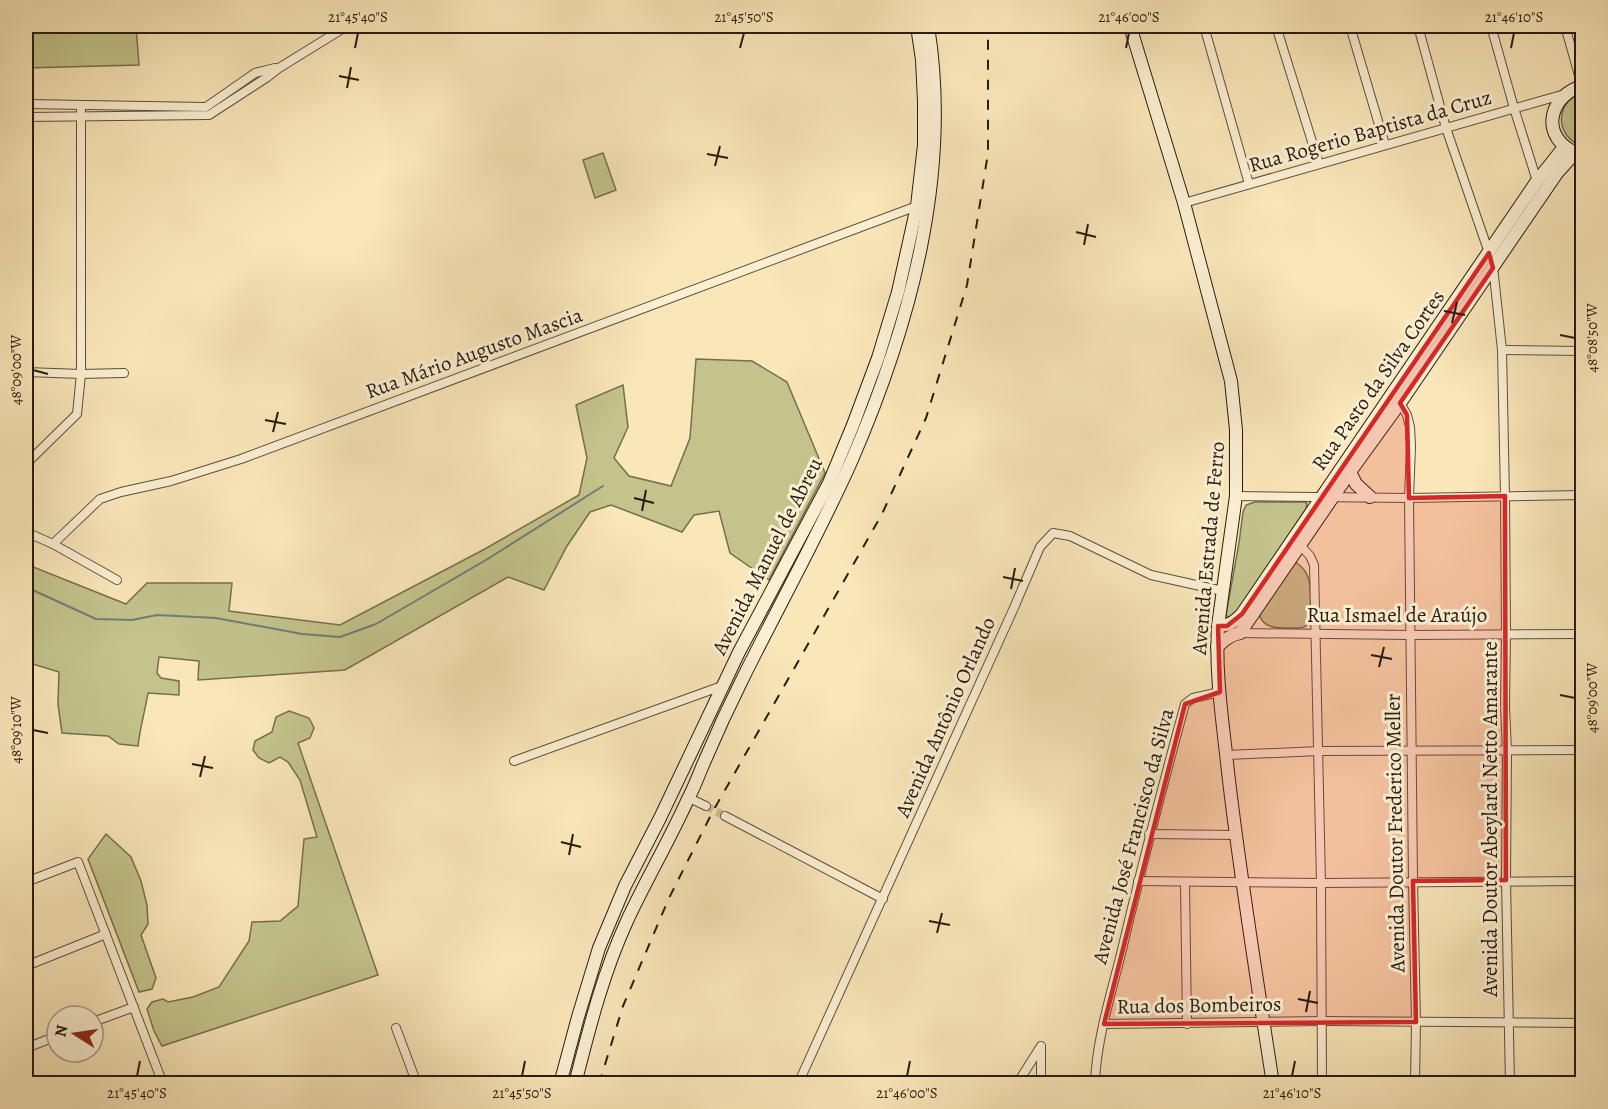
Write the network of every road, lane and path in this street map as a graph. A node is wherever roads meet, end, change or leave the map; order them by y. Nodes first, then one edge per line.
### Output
1 (347, 26) edge
2 (917, 26) edge
3 (928, 26) edge
4 (1130, 26) edge
5 (1203, 26) edge
6 (1276, 26) edge
7 (1350, 26) edge
8 (1418, 26) edge
9 (1491, 26) edge
10 (1564, 26) edge
11 (279, 68) junction
12 (1582, 86) edge
13 (1565, 94) junction
14 (26, 104) edge
15 (81, 106) junction
16 (1514, 108) junction
17 (26, 117) edge
18 (82, 117) junction
19 (1446, 128) junction
20 (1385, 145) junction
21 (1577, 153) edge
22 (1319, 164) junction
23 (1537, 181) junction
24 (1249, 184) junction
25 (1184, 203) junction
26 (917, 206) junction
27 (1489, 253) junction
28 (1493, 268) junction
29 (1502, 350) junction
30 (1582, 351) edge
31 (26, 372) edge
32 (124, 373) dead end
33 (81, 374) junction
34 (1400, 404) junction
35 (26, 464) edge
36 (1350, 472) junction
37 (1582, 495) edge
38 (1236, 496) junction
39 (1505, 496) junction
40 (1327, 497) junction
41 (1370, 497) junction
42 (1409, 498) junction
43 (26, 532) edge
44 (53, 544) junction
45 (1301, 546) junction
46 (117, 580) dead end
47 (1223, 591) junction
48 (1218, 626) junction
49 (1240, 633) junction
50 (1582, 634) edge
51 (1316, 635) junction
52 (1410, 635) junction
53 (1506, 635) junction
54 (1217, 647) junction
55 (722, 686) junction
56 (1220, 692) junction
57 (1412, 750) junction
58 (1582, 750) edge
59 (1319, 751) junction
60 (1507, 751) junction
61 (1227, 755) junction
62 (513, 761) dead end
63 (689, 798) junction
64 (706, 806) tunnel mouth
65 (725, 816) tunnel mouth
66 (1149, 834) junction
67 (1236, 835) junction
68 (1506, 880) junction
69 (1138, 881) junction
70 (1244, 881) junction
71 (1413, 881) junction
72 (1582, 881) edge
73 (26, 882) edge
74 (1185, 883) junction
75 (1321, 883) junction
76 (883, 898) junction
77 (106, 934) junction
78 (26, 966) edge
79 (134, 1007) junction
80 (105, 1018) edge
81 (1264, 1022) junction
82 (1322, 1022) junction
83 (1416, 1022) junction
84 (1510, 1023) junction
85 (1582, 1023) edge
86 (1104, 1024) junction
87 (1187, 1024) junction
88 (396, 1028) dead end
89 (45, 1041) edge
90 (26, 1048) edge
91 (163, 1081) edge
92 (149, 1083) edge
93 (417, 1083) edge
94 (560, 1083) edge
95 (575, 1083) edge
96 (798, 1083) edge
97 (1017, 1083) edge
98 (1041, 1083) edge
99 (1095, 1083) edge
100 (1273, 1083) edge
101 (1322, 1083) edge
102 (1415, 1083) edge
103 (1510, 1083) edge

1 - 11 street
2 - 26 street, Avenida Manuel de Abreu
3 - 63 street, Avenida Manuel de Abreu
4 - 25 street, Avenida Estrada de Ferro
5 - 24 street
6 - 22 street
7 - 20 street
8 - 19 street, Avenida Doutor Abeylard Netto Amarante
9 - 16 street
10 - 12 street
11 - 15 street
11 - 18 street
12 - 13 street
13 - 16 street, Rua Rogerio Baptista da Cruz
13 - 21 street
14 - 15 street
15 - 18 street
16 - 19 street, Rua Rogerio Baptista da Cruz
16 - 23 street
17 - 18 street
18 - 33 street
19 - 20 street, Rua Rogerio Baptista da Cruz
19 - 27 street, Avenida Doutor Abeylard Netto Amarante
20 - 22 street, Rua Rogerio Baptista da Cruz
21 - 23 street, Rua Pasto da Silva Cortes
21 - 28 street, Rua Pasto da Silva Cortes
22 - 24 street, Rua Rogerio Baptista da Cruz
23 - 27 street, Rua Pasto da Silva Cortes
24 - 25 street, Rua Rogerio Baptista da Cruz
25 - 38 street, Avenida Estrada de Ferro
26 - 44 street, Rua Mário Augusto Mascia
26 - 55 street, Avenida Manuel de Abreu
27 - 28 street, Avenida Doutor Abeylard Netto Amarante
27 - 40 street, Rua Pasto da Silva Cortes
28 - 29 street, Avenida Doutor Abeylard Netto Amarante
28 - 34 street, Rua Pasto da Silva Cortes
29 - 30 street
29 - 39 street, Avenida Doutor Abeylard Netto Amarante
31 - 33 street
32 - 33 street
33 - 35 street
34 - 36 street, Rua Pasto da Silva Cortes
34 - 42 street, Avenida Doutor Frederico Meller
36 - 40 street, Rua Pasto da Silva Cortes
36 - 41 street
37 - 39 street
38 - 40 street
38 - 47 street, Avenida Estrada de Ferro
39 - 42 street
39 - 53 street, Avenida Doutor Abeylard Netto Amarante
40 - 41 street
40 - 45 street, Rua Pasto da Silva Cortes
40 - 48 street, Rua Pasto da Silva Cortes
41 - 42 street
42 - 52 street, Avenida Doutor Frederico Meller
43 - 44 street
44 - 46 street
45 - 49 street, Rua Pasto da Silva Cortes
45 - 51 street
47 - 48 street, Avenida Estrada de Ferro
47 - 76 street, Avenida Antônio Orlando
48 - 54 street, Avenida Estrada de Ferro
49 - 51 street, Rua Ismael de Araújo
49 - 54 street
50 - 53 street, Rua Ismael de Araújo
51 - 52 street, Rua Ismael de Araújo
51 - 59 street
52 - 53 street, Rua Ismael de Araújo
52 - 57 street, Avenida Doutor Frederico Meller
53 - 60 street, Avenida Doutor Abeylard Netto Amarante
54 - 56 street, Avenida Estrada de Ferro
55 - 62 street
55 - 94 street, Avenida Manuel de Abreu
56 - 61 street, Avenida Estrada de Ferro
56 - 66 street, Avenida José Francisco da Silva
57 - 59 street
57 - 60 street
57 - 71 street, Avenida Doutor Frederico Meller
58 - 60 street
59 - 61 street
59 - 75 street
60 - 68 street, Avenida Doutor Abeylard Netto Amarante
61 - 67 street, Avenida Estrada de Ferro
63 - 64 street
63 - 95 street, Avenida Manuel de Abreu
65 - 76 street
66 - 67 street
66 - 69 street, Avenida José Francisco da Silva
67 - 70 street, Avenida Estrada de Ferro
68 - 71 street
68 - 72 street
68 - 84 street, Avenida Doutor Abeylard Netto Amarante
69 - 74 street
69 - 86 street, Avenida José Francisco da Silva
70 - 74 street
70 - 75 street
70 - 81 street, Avenida Estrada de Ferro
71 - 75 street
71 - 83 street, Avenida Doutor Frederico Meller
73 - 77 street
74 - 87 street
75 - 82 street
76 - 96 street, Avenida Antônio Orlando
77 - 78 street
77 - 79 street
79 - 80 street
79 - 91 street
81 - 82 street, Rua dos Bombeiros
81 - 87 street, Rua dos Bombeiros
81 - 100 street, Avenida Estrada de Ferro
82 - 83 street, Rua dos Bombeiros
82 - 101 street
83 - 84 street, Rua dos Bombeiros
83 - 102 street, Avenida Doutor Frederico Meller
84 - 85 street, Rua dos Bombeiros
84 - 103 street, Avenida Doutor Abeylard Netto Amarante
86 - 87 street, Rua dos Bombeiros
86 - 99 street, Avenida José Francisco da Silva
88 - 93 street
89 - 90 street
91 - 92 street
97 - 98 street

